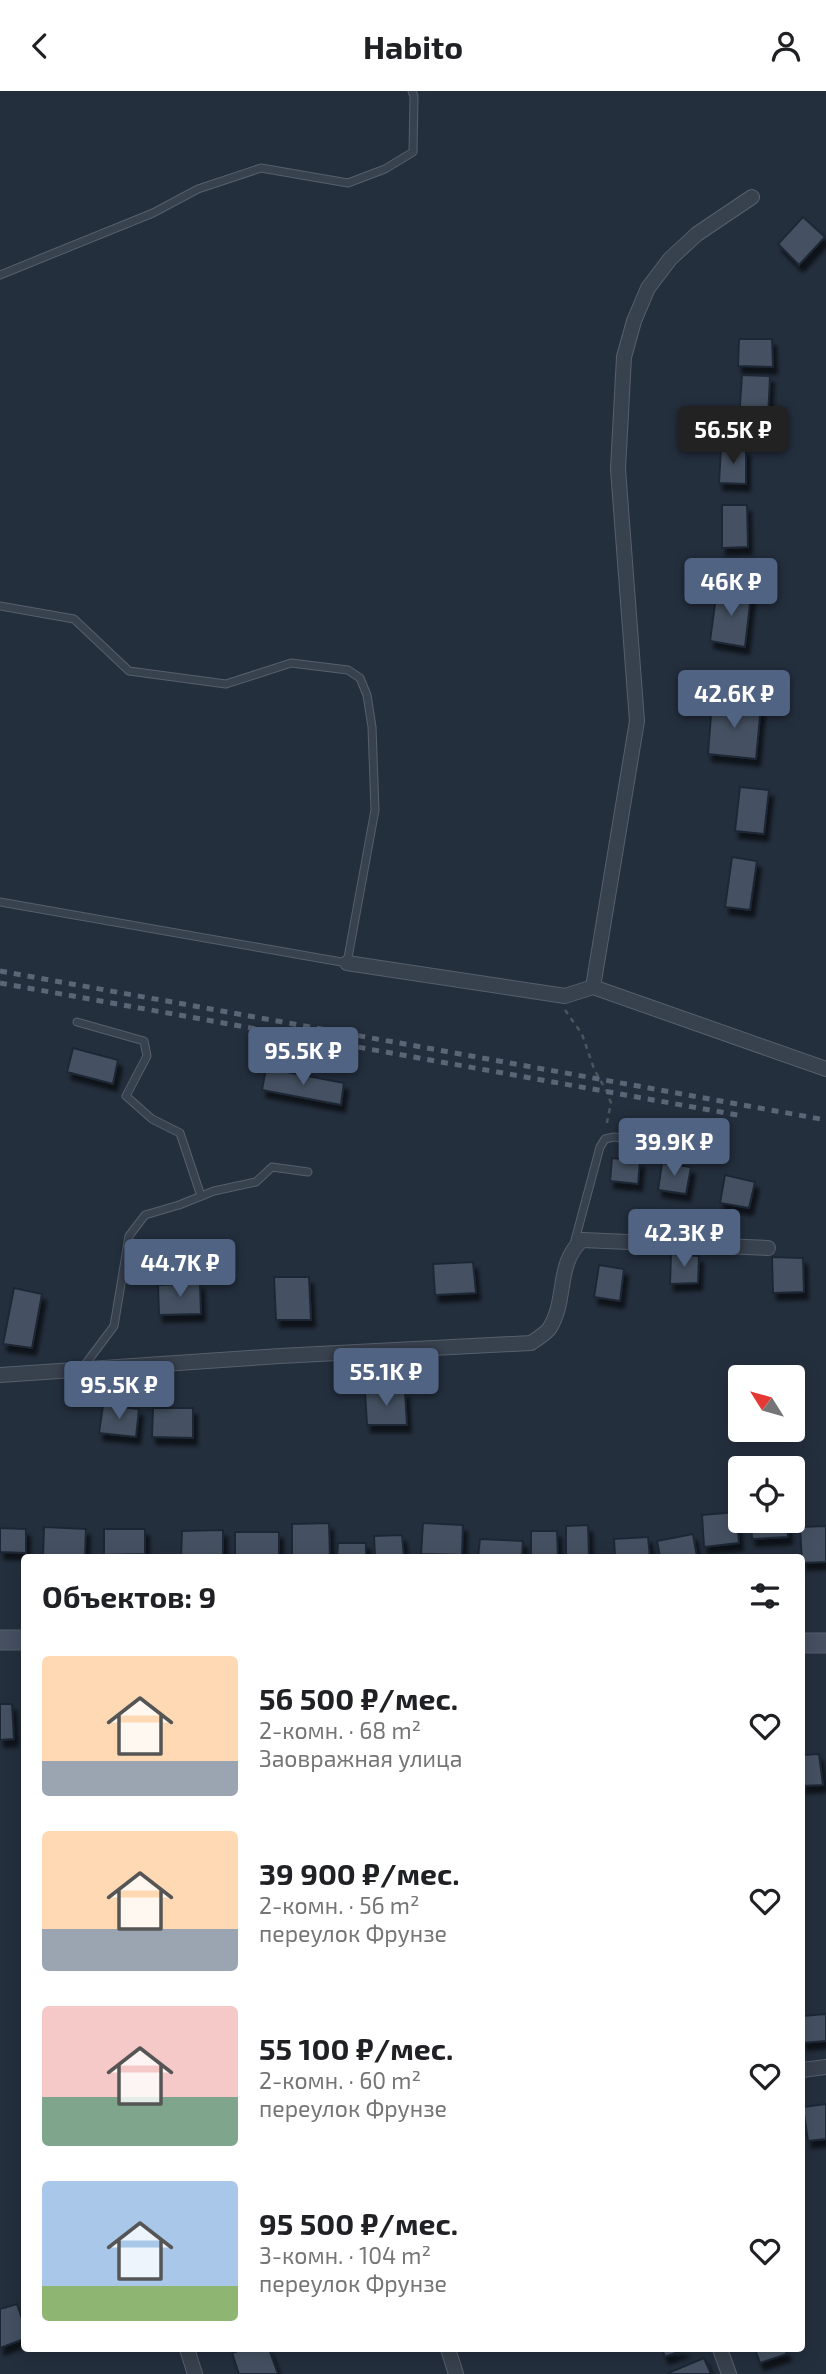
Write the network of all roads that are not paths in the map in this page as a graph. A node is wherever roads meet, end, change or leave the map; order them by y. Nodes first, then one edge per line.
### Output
1 (412, 91) edge
2 (752, 197) dead end
3 (0, 275) edge
4 (0, 606) edge
5 (0, 902) edge
6 (347, 963) junction
7 (593, 987) junction
8 (77, 1022) dead end
9 (826, 1069) edge
10 (685, 1147) dead end
11 (308, 1172) dead end
12 (201, 1196) junction
13 (573, 1248) junction
14 (768, 1248) dead end
15 (81, 1370) junction
16 (0, 1375) edge
17 (0, 1640) edge
18 (21, 1640) edge
19 (805, 1643) edge
20 (826, 1643) edge
21 (826, 2067) edge
22 (805, 2070) edge
23 (188, 2352) edge
24 (449, 2352) edge
25 (721, 2352) edge
26 (195, 2374) edge
27 (456, 2374) edge
28 (729, 2374) edge

1 - 3 lane
2 - 7 street
4 - 6 lane
5 - 6 lane
6 - 7 street
7 - 9 street
8 - 12 lane
10 - 13 lane
11 - 12 lane
12 - 15 lane
13 - 14 street
13 - 15 street
15 - 16 street
17 - 18 street
19 - 20 street
21 - 22 street
23 - 26 street
24 - 27 street
25 - 28 street

